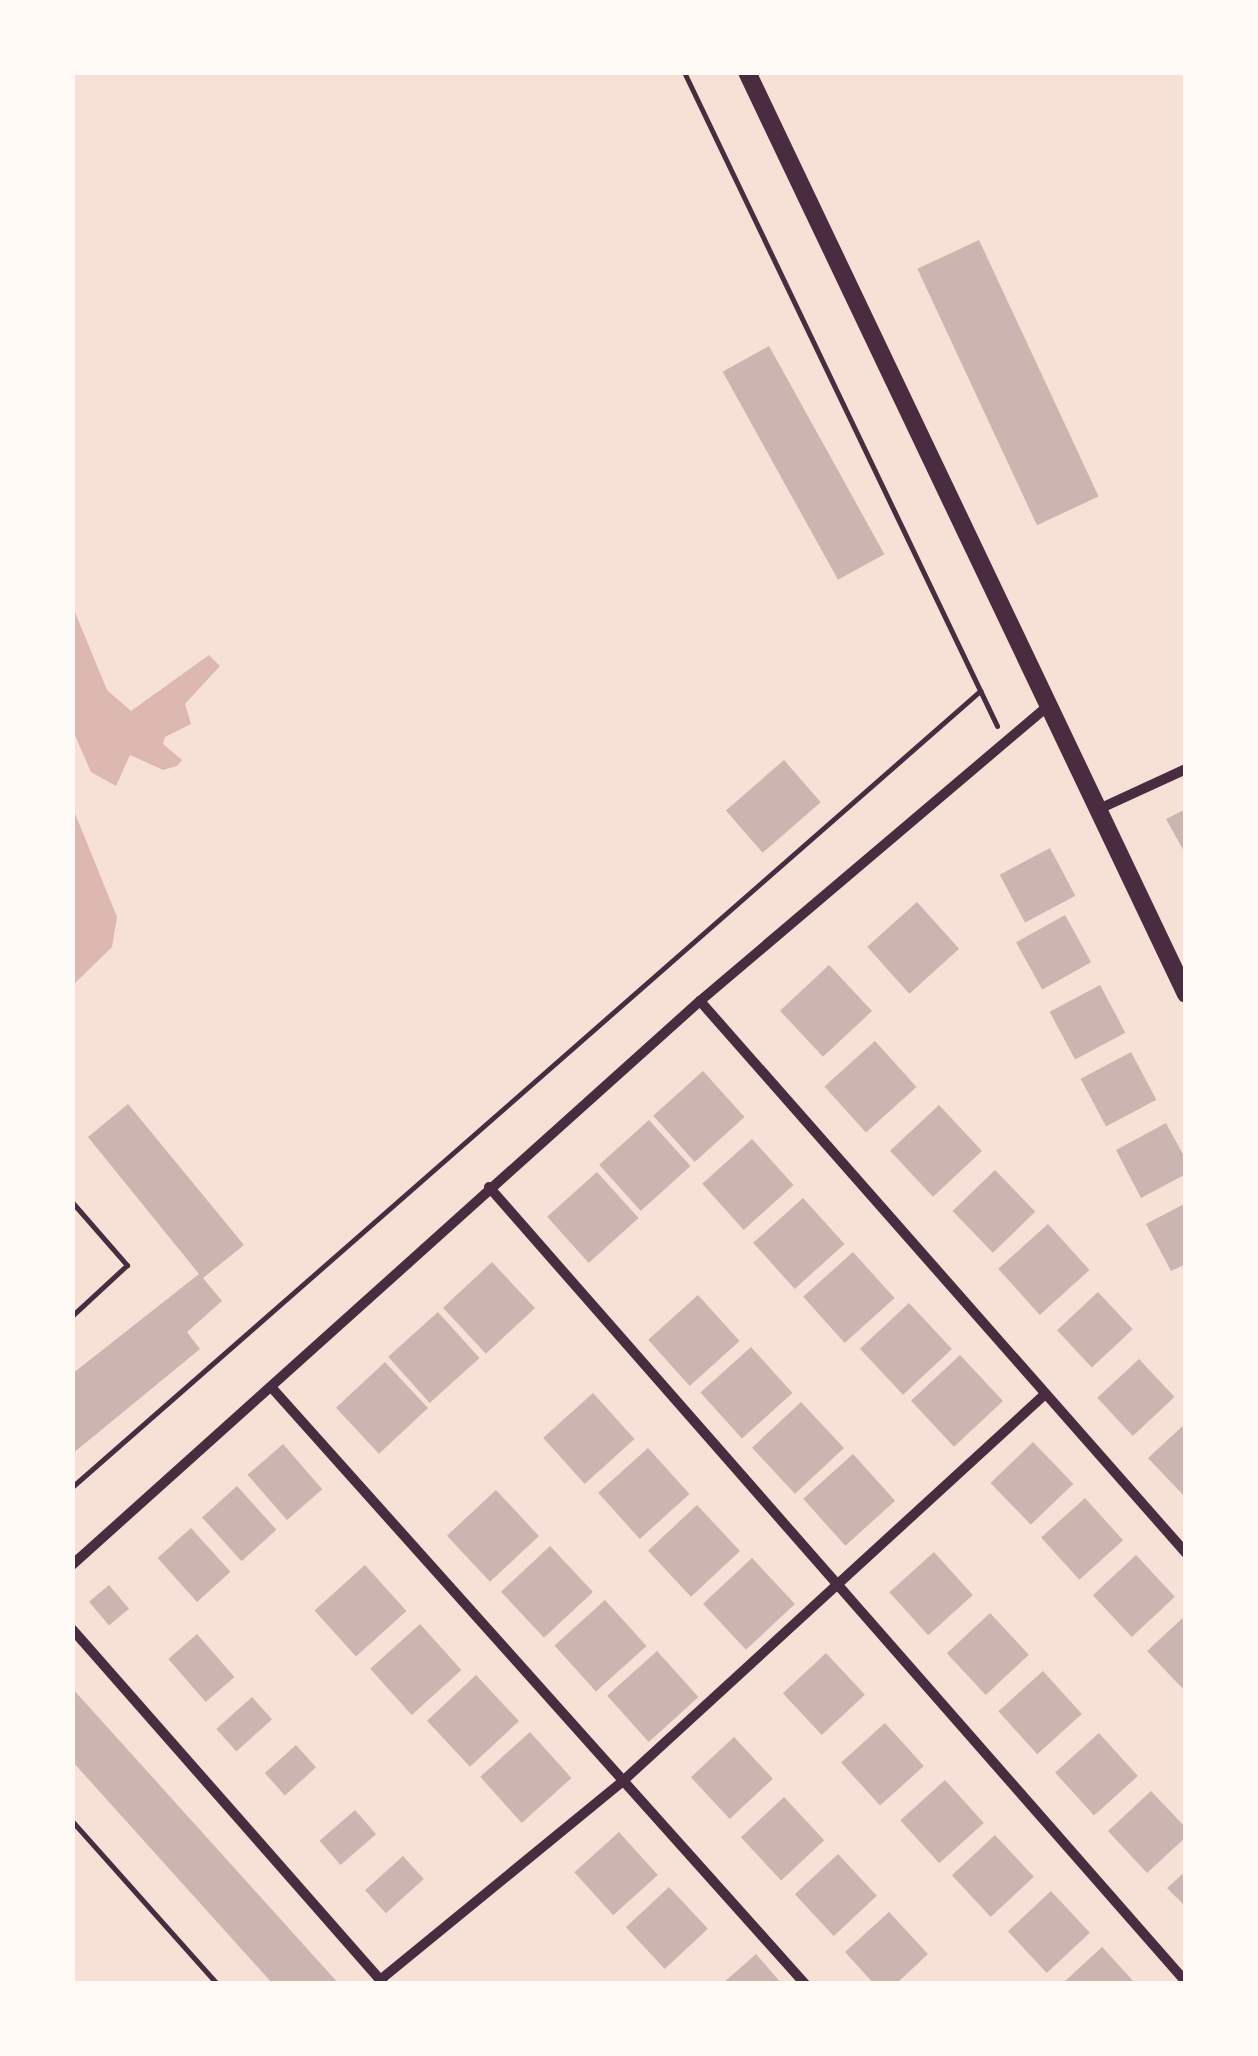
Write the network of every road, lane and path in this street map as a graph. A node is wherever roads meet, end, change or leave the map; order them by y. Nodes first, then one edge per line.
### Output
1 (684, 72) edge
2 (747, 72) edge
3 (980, 691) junction
4 (1050, 704) junction
5 (1004, 743) junction
6 (1186, 769) edge
7 (1099, 809) junction
8 (1186, 994) edge
9 (700, 1001) junction
10 (489, 1187) junction
11 (72, 1202) edge
12 (72, 1316) edge
13 (272, 1388) junction
14 (1043, 1396) junction
15 (72, 1487) edge
16 (1186, 1554) edge
17 (72, 1565) edge
18 (838, 1584) junction
19 (72, 1629) edge
20 (624, 1780) junction
21 (72, 1821) edge
22 (382, 1982) edge
23 (1186, 1982) edge
24 (218, 1984) edge
25 (805, 1984) edge

1 - 3 path
2 - 4 main road
3 - 5 path
3 - 15 path
4 - 5 street
4 - 7 main road
5 - 9 street
6 - 7 street
7 - 8 main road
9 - 10 street
9 - 14 street
10 - 13 street
10 - 18 street
11 - 12 lane
13 - 17 street
13 - 20 street
14 - 16 street
14 - 18 street
18 - 20 street
18 - 23 street
19 - 22 street
20 - 22 street
20 - 25 street
21 - 24 lane

